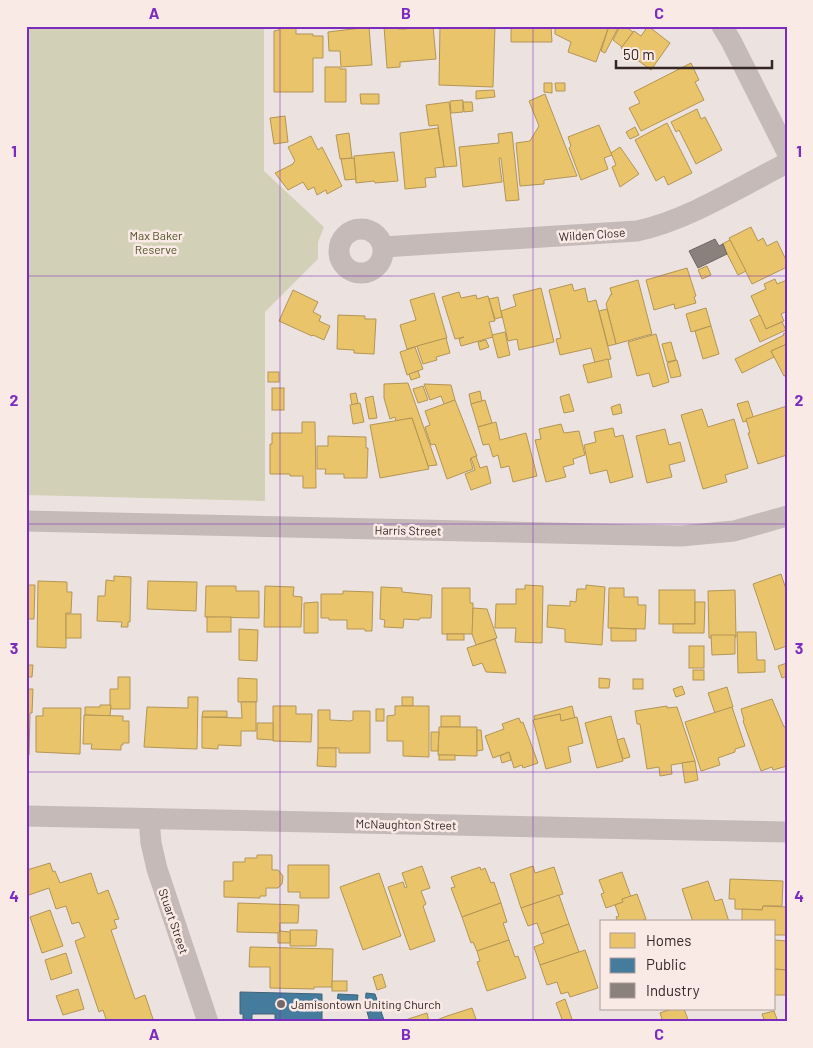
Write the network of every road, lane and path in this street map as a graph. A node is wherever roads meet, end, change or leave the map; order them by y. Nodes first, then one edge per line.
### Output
1 (722, 26) edge
2 (787, 152) edge
3 (787, 163) edge
4 (383, 247) dead end
5 (787, 516) edge
6 (26, 521) edge
7 (26, 816) edge
8 (149, 819) junction
9 (787, 832) edge
10 (208, 1022) edge

1 - 2 street
3 - 4 street, Wilden Close
5 - 6 street, Harris Street
7 - 8 street, McNaughton Street
8 - 9 street, McNaughton Street
8 - 10 street, Stuart Street

